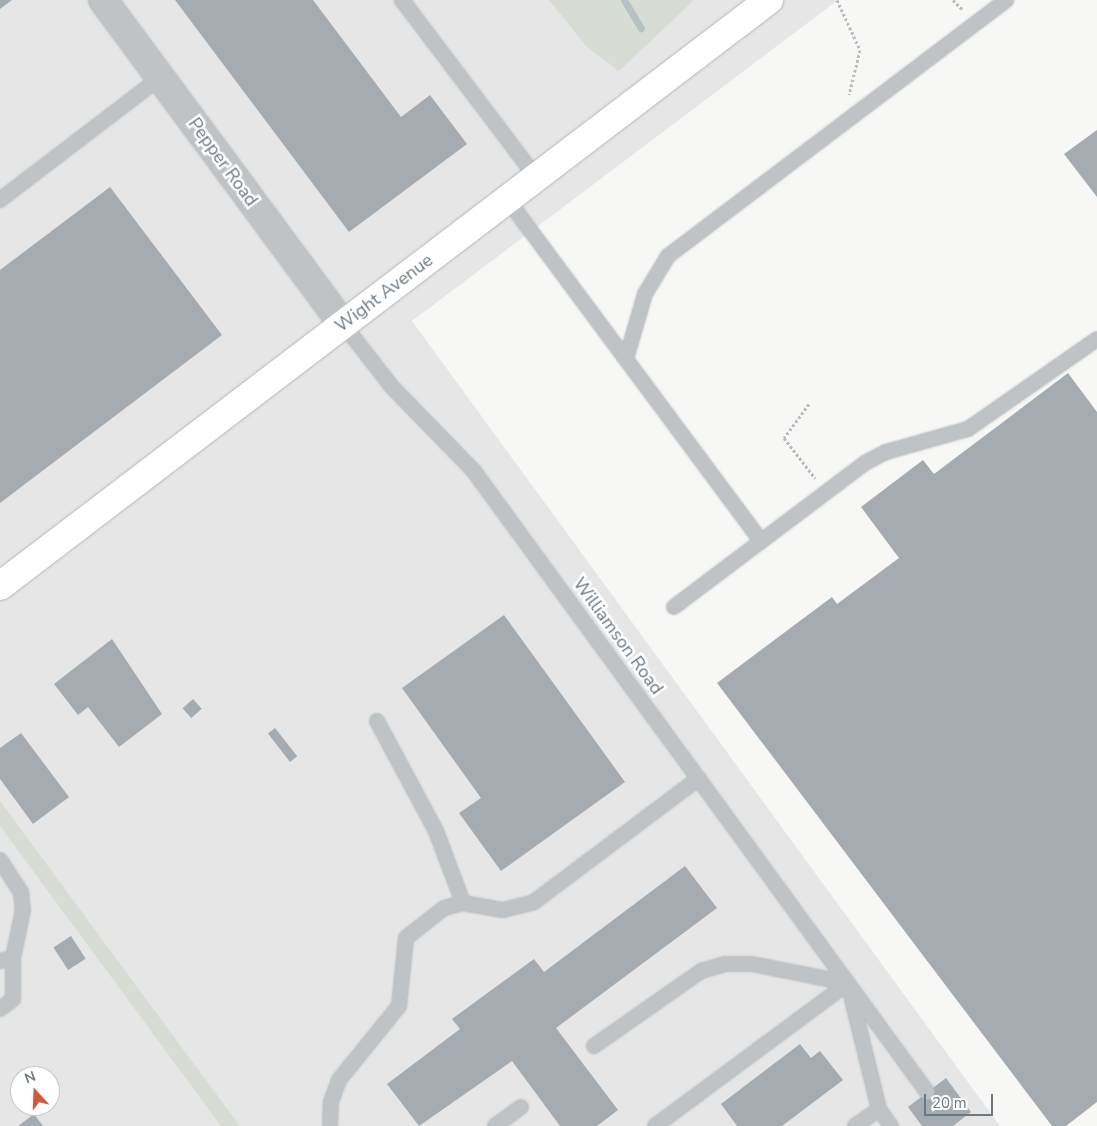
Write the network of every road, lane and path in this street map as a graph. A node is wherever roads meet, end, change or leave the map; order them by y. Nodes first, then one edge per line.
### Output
1 (104, 0) edge
2 (402, 0) edge
3 (769, 0) edge
4 (837, 0) edge
5 (1006, 0) edge
6 (161, 78) junction
7 (838, 127) junction
8 (536, 177) junction
9 (508, 199) junction
10 (0, 200) edge
11 (343, 324) junction
12 (1097, 339) edge
13 (626, 359) junction
14 (809, 404) dead end
15 (816, 480) dead end
16 (761, 541) junction
17 (0, 586) edge
18 (674, 607) dead end
19 (377, 721) dead end
20 (699, 778) junction
21 (0, 860) edge
22 (463, 902) junction
23 (6, 960) edge
24 (848, 982) junction
25 (0, 1009) edge
26 (594, 1046) dead end
27 (928, 1092) dead end
28 (522, 1107) dead end
29 (879, 1109) junction
30 (330, 1126) edge
31 (495, 1126) edge
32 (655, 1126) edge
33 (855, 1126) edge
34 (892, 1126) edge

1 - 6 street, Pepper Road
2 - 8 lane
3 - 8 street, Wight Avenue
4 - 7 path
5 - 7 lane
6 - 10 lane
6 - 11 street, Pepper Road
7 - 13 lane
8 - 9 street, Wight Avenue
9 - 11 street, Wight Avenue
9 - 13 lane
11 - 17 street, Wight Avenue
11 - 20 lane, Williamson Road
12 - 16 lane
13 - 16 lane
14 - 15 path
16 - 18 lane
19 - 22 lane
20 - 22 lane
20 - 24 lane, Williamson Road
21 - 23 lane
22 - 30 lane
23 - 25 lane
24 - 26 lane
24 - 27 lane, Williamson Road
24 - 29 lane
24 - 32 lane
28 - 31 lane
29 - 33 lane
29 - 34 lane

